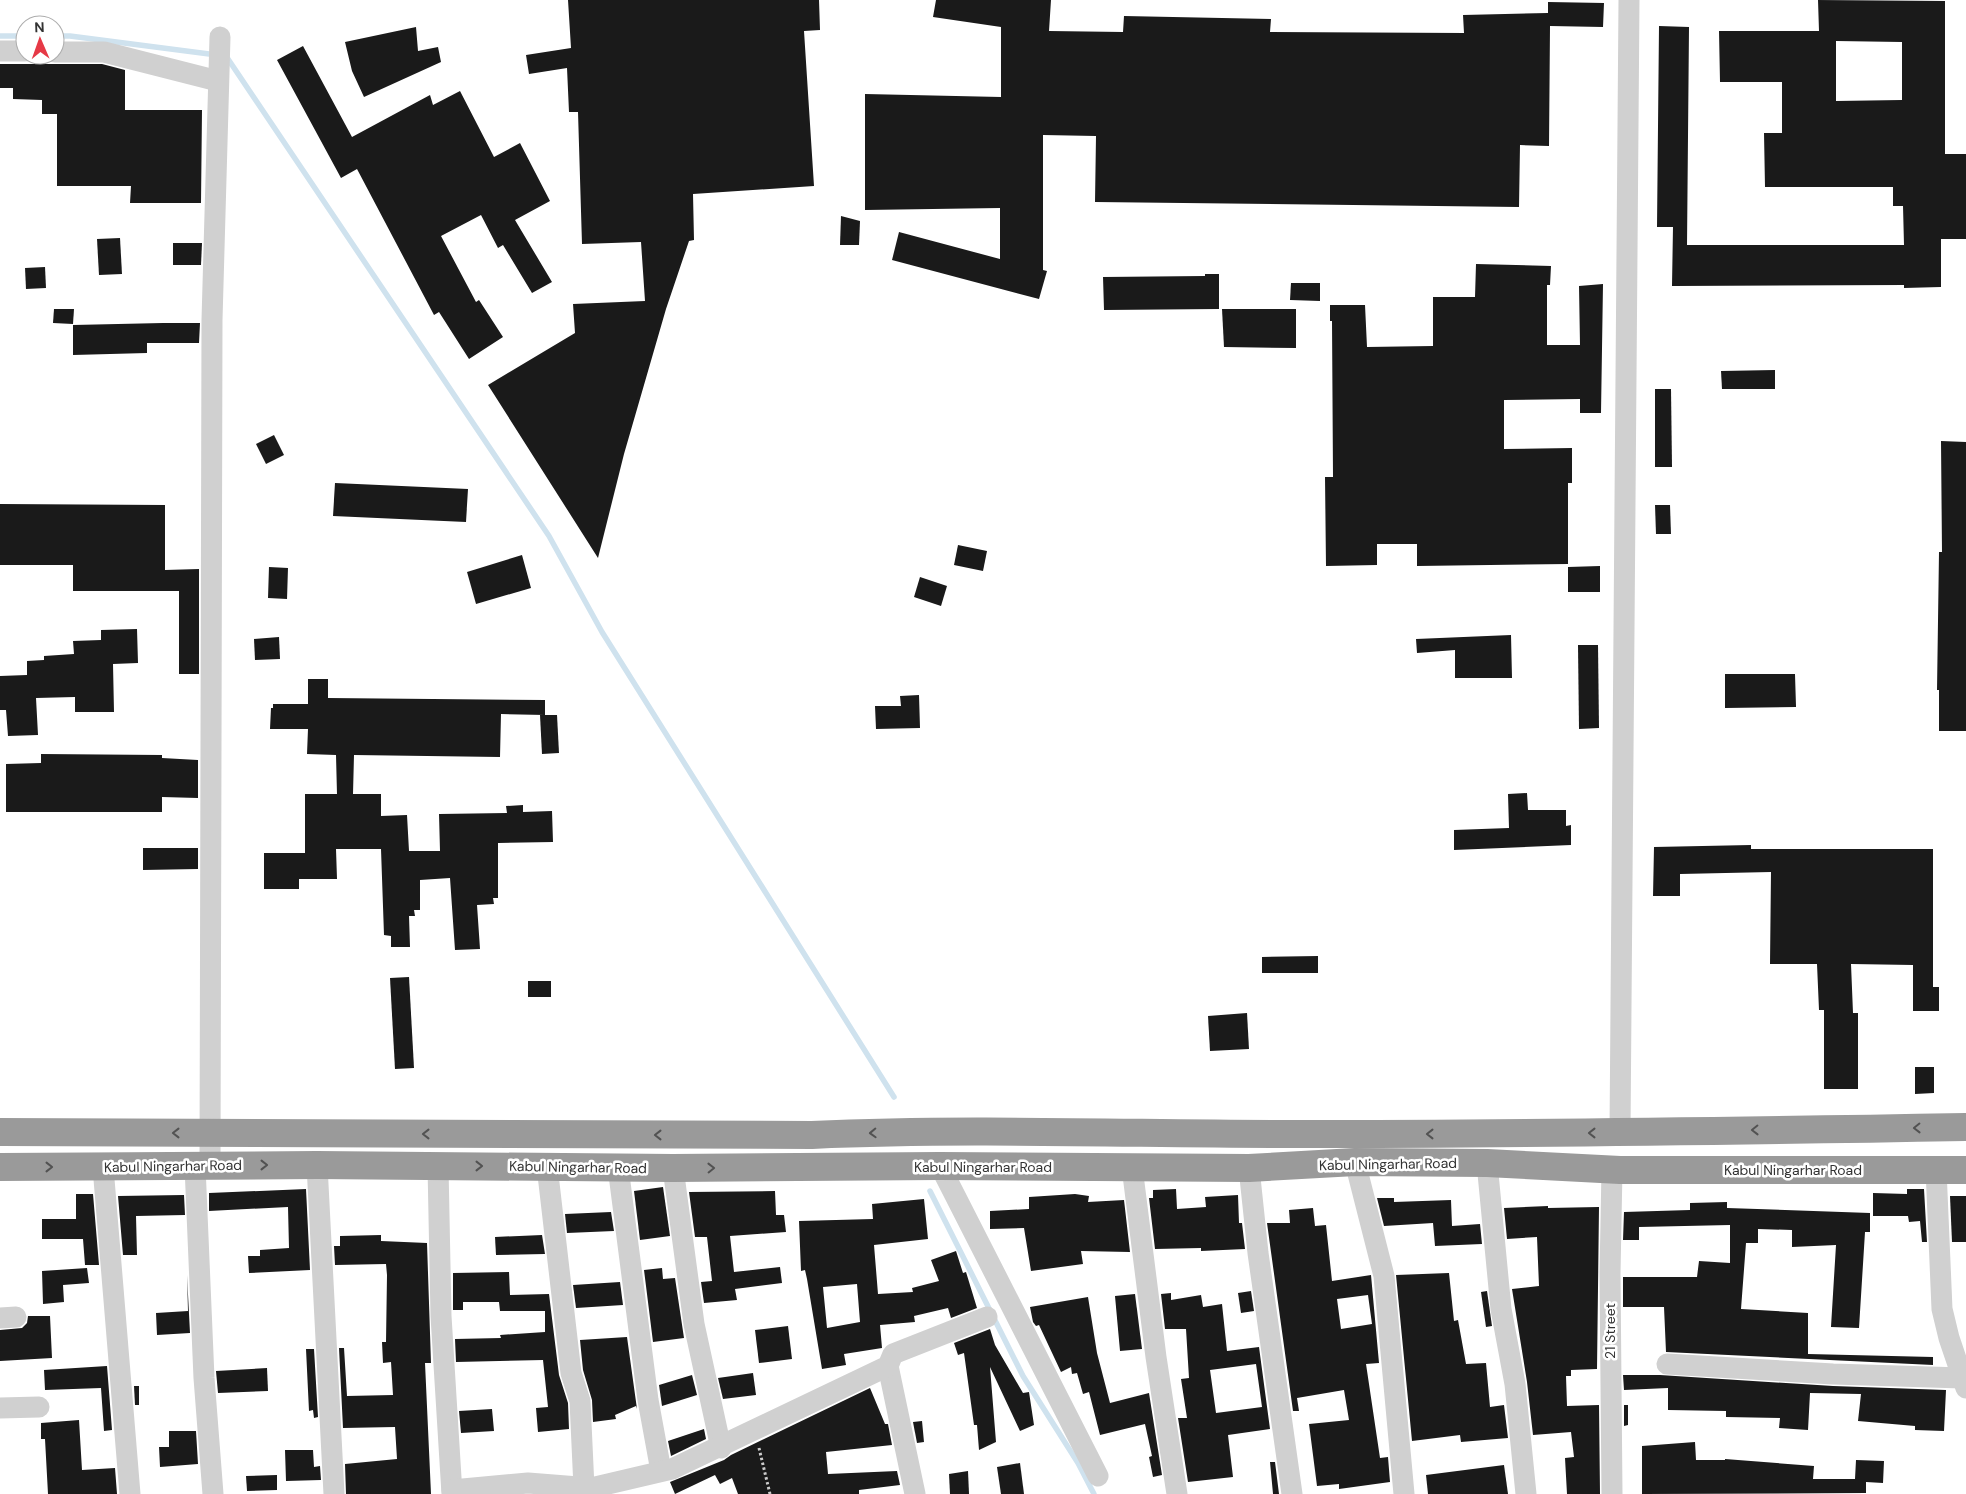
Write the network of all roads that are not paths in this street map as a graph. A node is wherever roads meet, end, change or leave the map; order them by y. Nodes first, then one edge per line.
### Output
1 (1629, 0) edge
2 (220, 37) dead end
3 (0, 51) edge
4 (15, 52) edge
5 (65, 52) edge
6 (218, 81) junction
7 (1966, 1127) edge
8 (0, 1132) edge
9 (210, 1133) junction
10 (1620, 1133) junction
11 (1355, 1162) junction
12 (1487, 1163) junction
13 (316, 1165) junction
14 (0, 1166) edge
15 (202, 1166) junction
16 (438, 1166) junction
17 (547, 1166) junction
18 (940, 1166) junction
19 (103, 1167) junction
20 (618, 1167) junction
21 (1132, 1167) junction
22 (673, 1168) junction
23 (1249, 1168) junction
24 (1616, 1169) junction
25 (1936, 1169) junction
26 (1966, 1170) edge
27 (987, 1318) dead end
28 (1667, 1364) dead end
29 (888, 1366) junction
30 (1964, 1383) edge
31 (40, 1407) dead end
32 (0, 1408) edge
33 (720, 1448) junction
34 (661, 1471) junction
35 (1098, 1476) dead end
36 (584, 1488) junction
37 (452, 1492) edge
38 (130, 1494) edge
39 (212, 1494) edge
40 (334, 1494) edge
41 (915, 1494) edge
42 (1177, 1494) edge
43 (1292, 1494) edge
44 (1404, 1494) edge
45 (1526, 1494) edge
46 (1612, 1494) edge

1 - 10 street
2 - 6 street
3 - 4 street
5 - 6 street
6 - 9 street
7 -> 10 highway
9 -> 8 highway
10 -> 9 highway
9 - 15 street
10 - 24 highway
11 - 12 highway, Kabul Ningarhar Road
11 - 23 highway, Kabul Ningarhar Road
11 - 44 street
12 - 24 highway, Kabul Ningarhar Road
12 - 45 street
15 -> 13 highway, Kabul Ningarhar Road
13 - 16 highway, Kabul Ningarhar Road
13 - 40 street
14 -> 19 highway, Kabul Ningarhar Road
15 - 19 highway, Kabul Ningarhar Road
15 - 39 street
16 -> 17 highway, Kabul Ningarhar Road
16 - 37 street
17 - 20 highway, Kabul Ningarhar Road
17 - 36 street
18 - 21 highway, Kabul Ningarhar Road
22 -> 18 highway, Kabul Ningarhar Road
18 - 35 street
19 - 38 street
20 - 22 highway, Kabul Ningarhar Road
20 - 34 street
21 - 23 highway, Kabul Ningarhar Road
21 - 42 street
22 - 33 street
23 - 43 street
24 - 25 highway, Kabul Ningarhar Road
24 - 46 street, 21 Street
25 - 26 highway, Kabul Ningarhar Road
25 - 30 street
27 - 29 street
28 - 30 street
29 - 33 street
29 - 41 street
31 - 32 street
33 - 34 street
34 - 36 street
36 - 37 street

